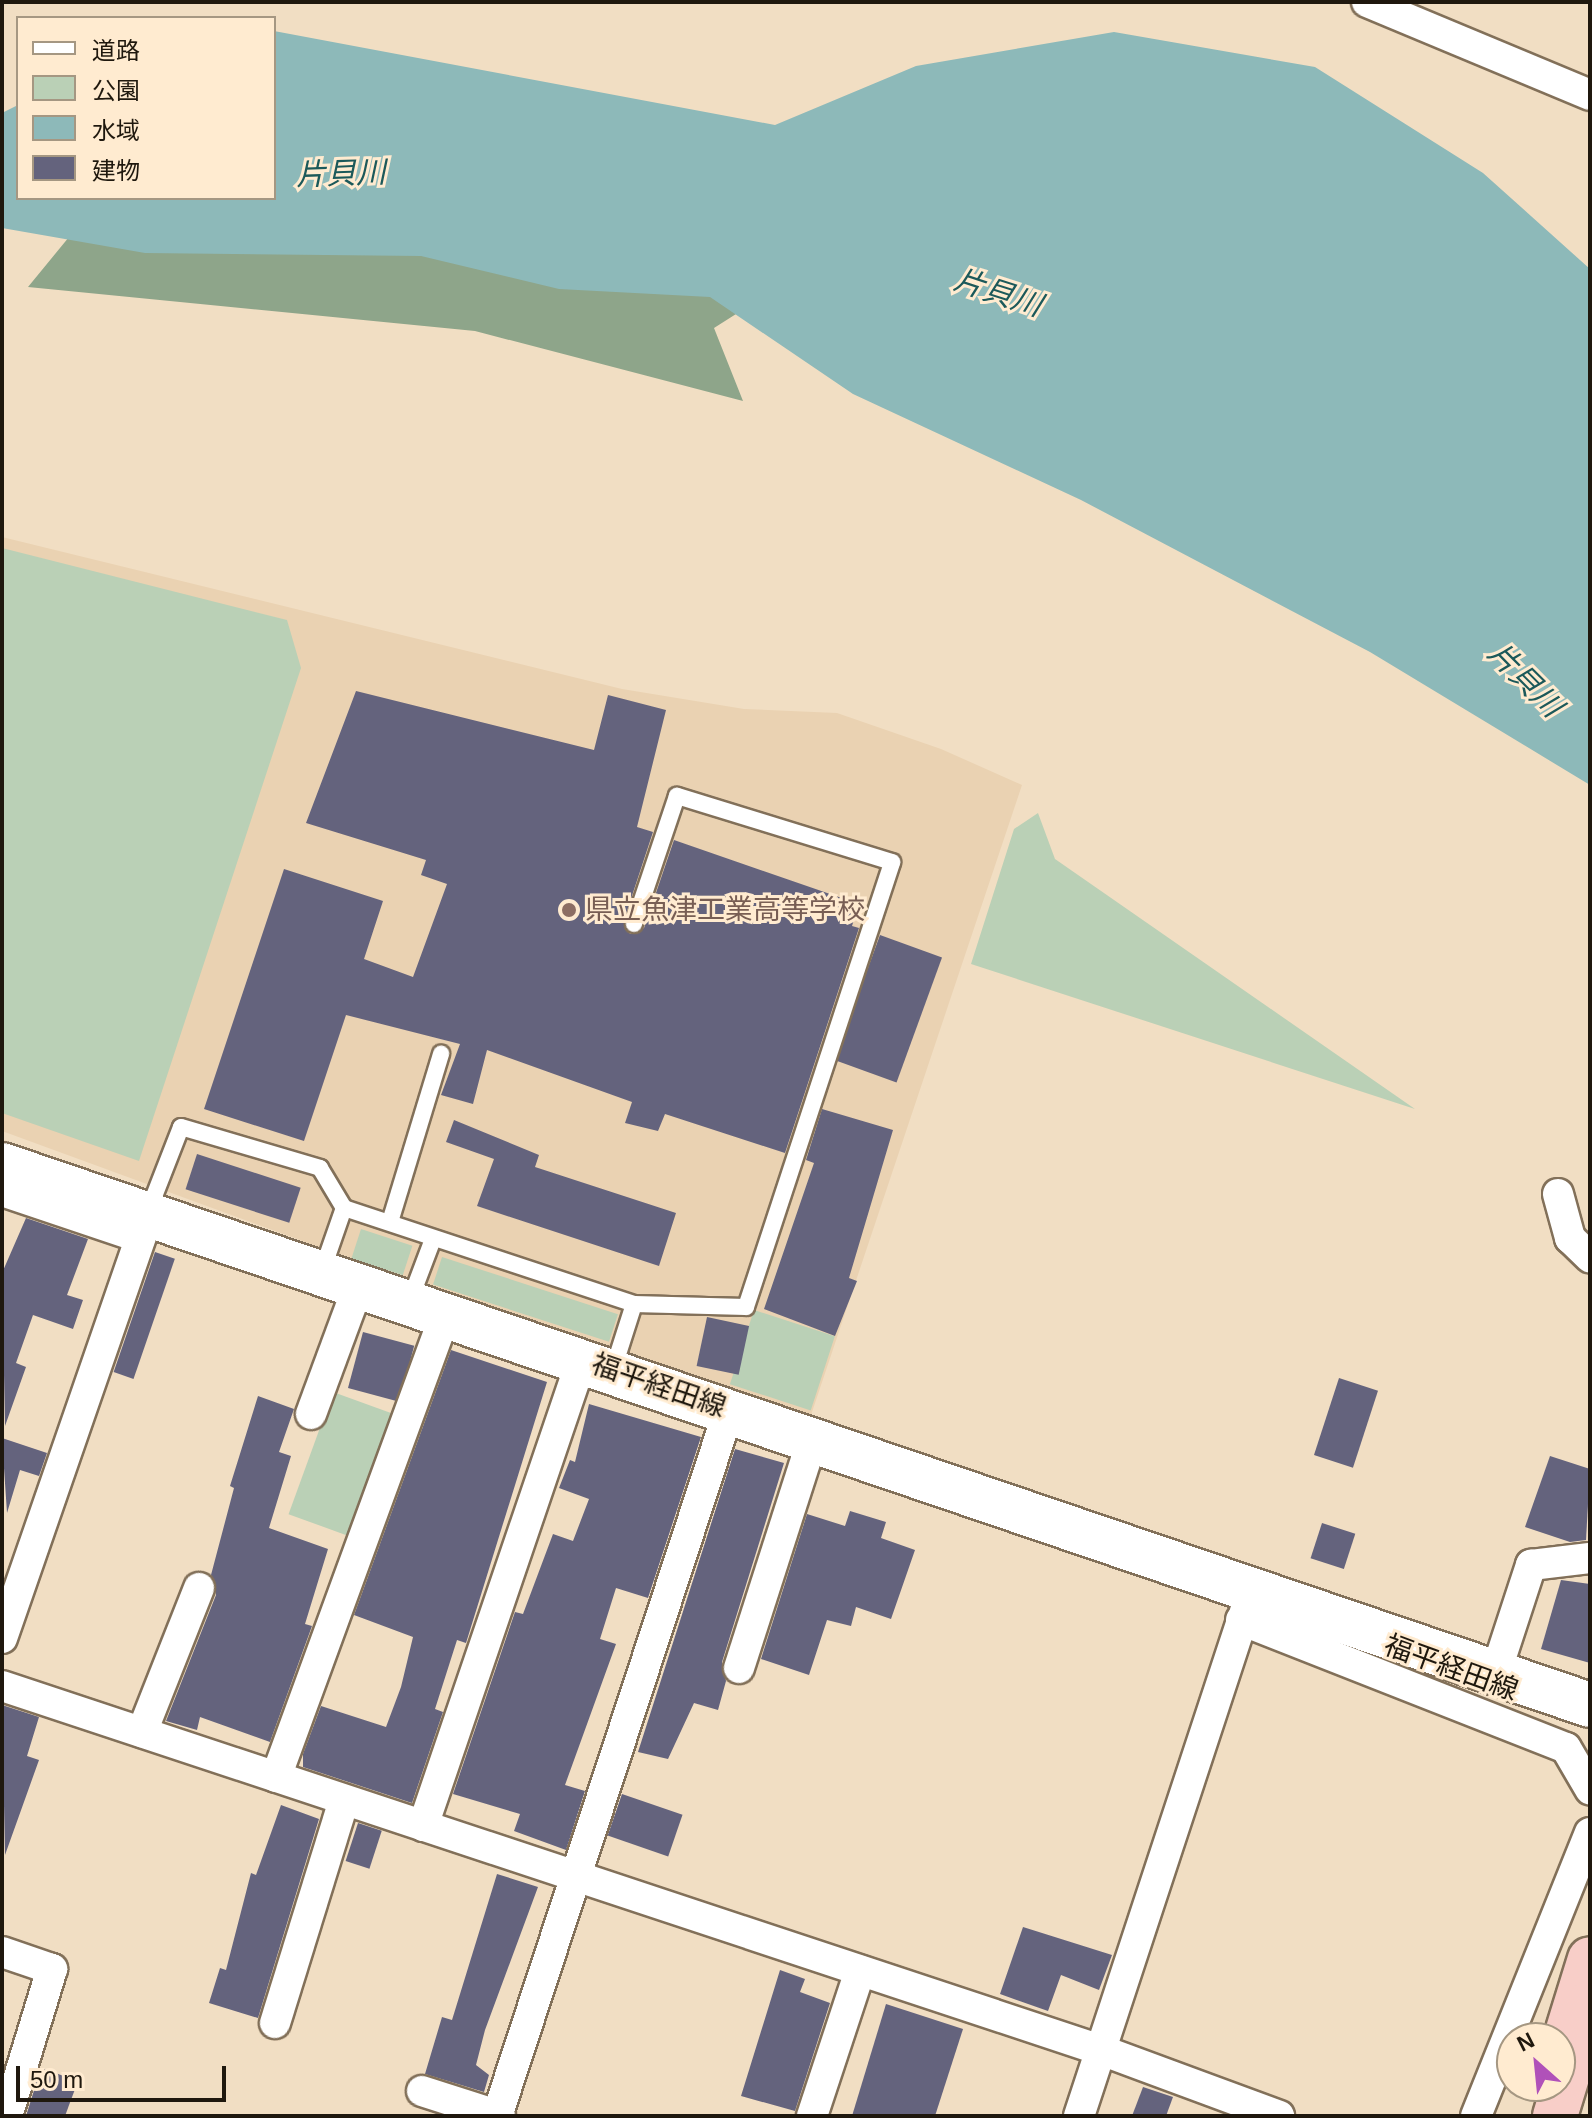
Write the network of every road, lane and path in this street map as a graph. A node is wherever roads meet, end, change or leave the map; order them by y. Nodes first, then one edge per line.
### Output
1 (1367, 2) edge
2 (1590, 95) edge
3 (634, 924) dead end
4 (441, 1054) dead end
5 (2, 1146) edge
6 (2, 1165) edge
7 (2, 1191) edge
8 (1558, 1194) dead end
9 (344, 1208) junction
10 (147, 1217) junction
11 (390, 1222) junction
12 (433, 1239) junction
13 (1590, 1257) edge
14 (340, 1278) junction
15 (634, 1304) junction
16 (427, 1308) junction
17 (598, 1365) junction
18 (729, 1410) junction
19 (311, 1414) dead end
20 (813, 1438) junction
21 (1590, 1558) edge
22 (199, 1588) dead end
23 (1247, 1604) junction
24 (1316, 1609) junction
25 (2, 1638) edge
26 (739, 1668) dead end
27 (1496, 1672) junction
28 (2, 1686) edge
29 (1590, 1705) edge
30 (1590, 1720) edge
31 (142, 1732) junction
32 (276, 1777) junction
33 (1590, 1789) edge
34 (344, 1800) junction
35 (423, 1826) junction
36 (1590, 1833) edge
37 (575, 1877) junction
38 (2, 1952) edge
39 (1590, 1959) edge
40 (860, 1971) junction
41 (1590, 2002) edge
42 (1570, 2022) edge
43 (275, 2023) dead end
44 (1101, 2050) junction
45 (422, 2091) dead end
46 (1204, 2103) edge
47 (7, 2116) edge
48 (498, 2116) edge
49 (812, 2116) edge
50 (1079, 2116) edge
51 (1279, 2116) edge
52 (1476, 2116) edge
53 (1555, 2116) edge

1 - 2 street
3 - 15 lane
4 - 11 lane
5 - 10 street
6 - 10 main road, 福平経田線
7 - 10 street
8 - 13 street
9 - 10 lane
9 - 11 lane
9 - 14 lane
10 - 14 main road, 福平経田線
10 - 25 street
11 - 12 lane
12 - 15 lane
12 - 16 lane
14 - 16 main road, 福平経田線
14 - 19 street
15 - 17 lane
16 - 17 main road, 福平経田線
16 - 32 street
17 - 18 main road, 福平経田線
17 - 35 street
18 - 20 main road, 福平経田線
18 - 37 street
20 - 23 main road, 福平経田線
20 - 26 street
21 - 27 street
22 - 31 street
23 - 24 main road, 福平経田線
23 - 33 street
23 - 44 street
24 - 27 main road, 福平経田線
24 - 30 main road, 福平経田線
27 - 29 main road, 福平経田線
28 - 31 street
31 - 32 street
32 - 34 street
34 - 35 street
34 - 43 street
35 - 37 street
36 - 52 street
37 - 40 street
37 - 48 street
38 - 47 street
39 - 42 highway
40 - 44 street
40 - 49 street
41 - 53 highway
44 - 46 street
44 - 50 street
45 - 48 street
46 - 51 street

